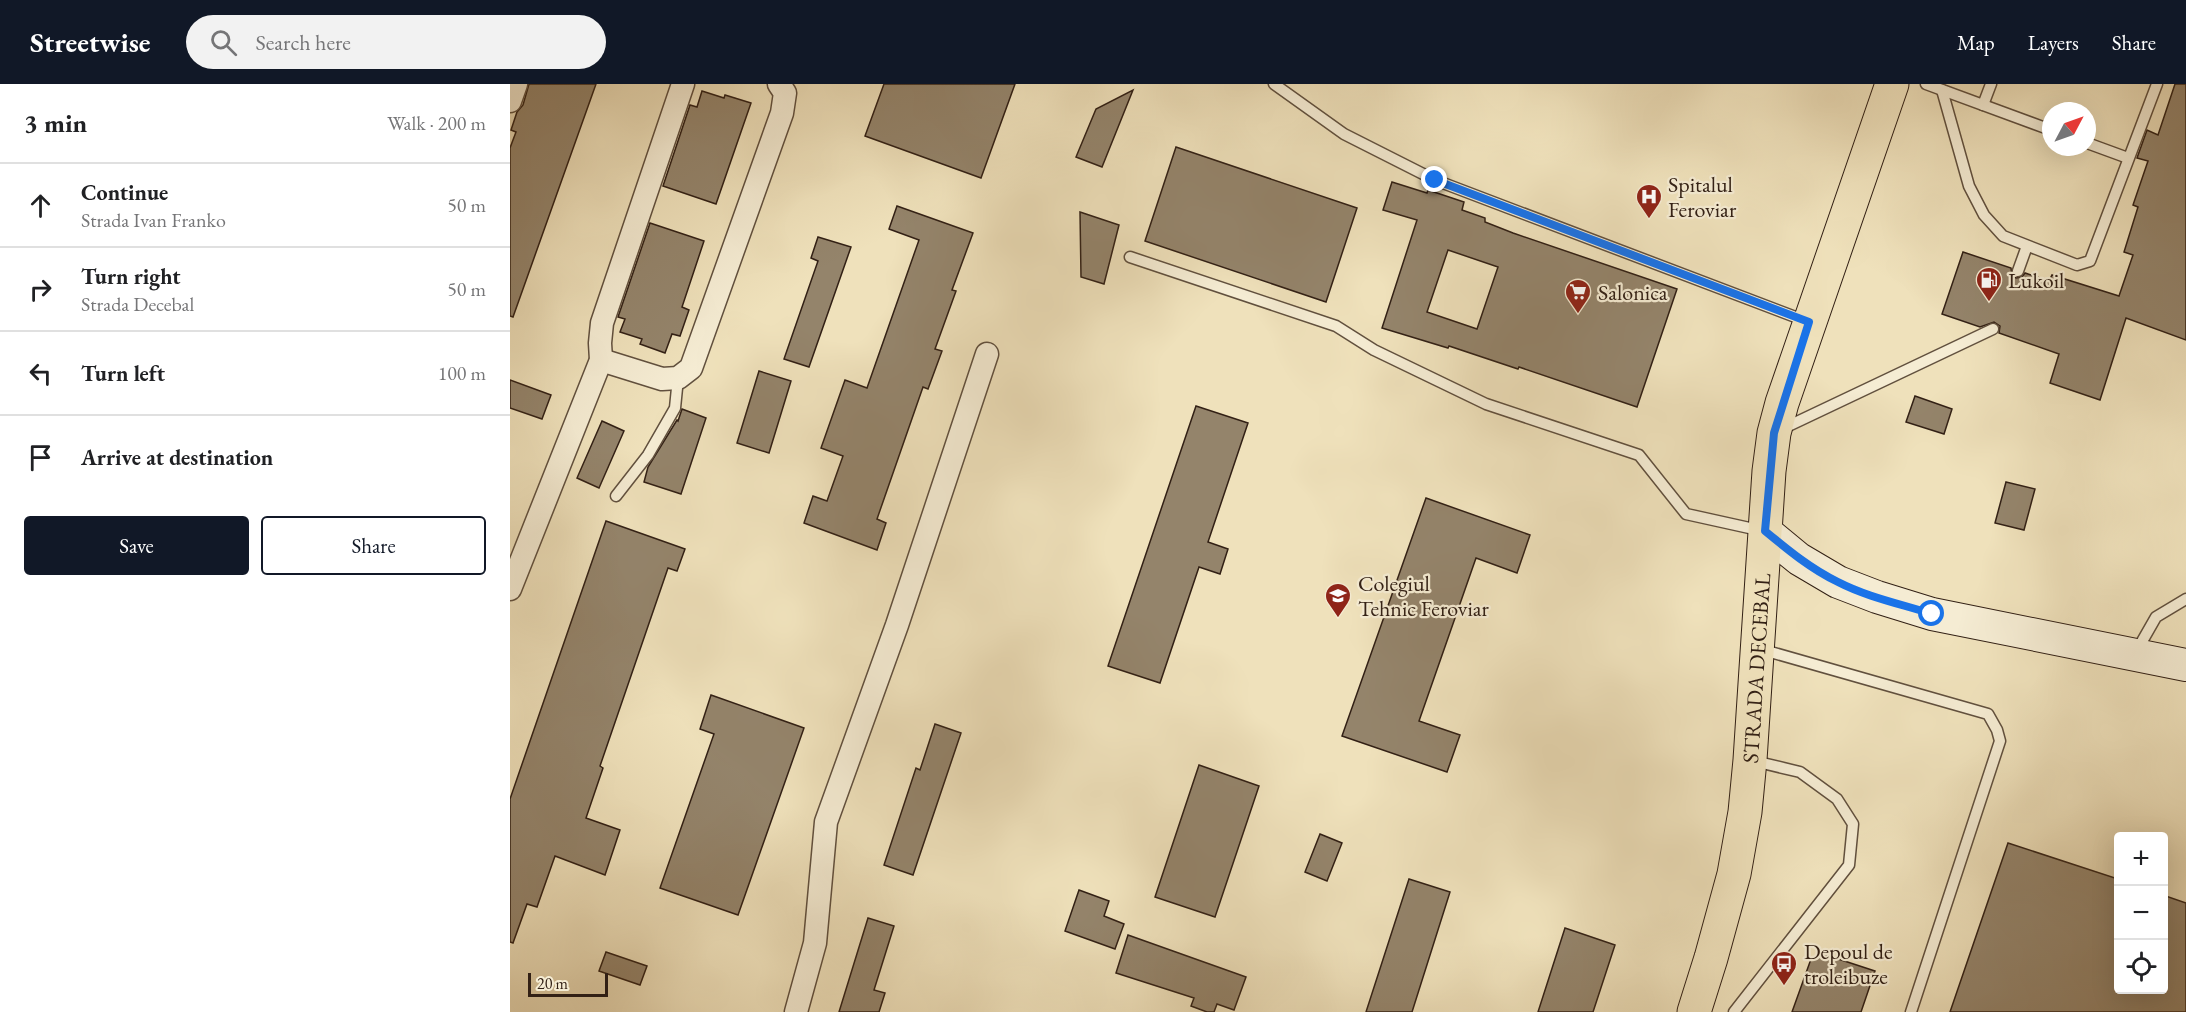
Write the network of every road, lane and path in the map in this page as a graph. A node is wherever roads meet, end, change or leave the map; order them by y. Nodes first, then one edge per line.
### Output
1 (516, 84) edge
2 (683, 84) edge
3 (779, 84) edge
4 (1274, 84) edge
5 (1892, 84) edge
6 (1926, 84) edge
7 (1991, 84) edge
8 (2157, 84) edge
9 (1942, 90) junction
10 (510, 101) edge
11 (1983, 105) junction
12 (2042, 127) edge
13 (2096, 146) edge
14 (2128, 158) junction
15 (2027, 246) junction
16 (1130, 257) dead end
17 (2018, 270) dead end
18 (1809, 322) junction
19 (1994, 329) dead end
20 (987, 354) dead end
21 (601, 360) junction
22 (678, 378) junction
23 (1774, 433) junction
24 (616, 496) dead end
25 (1765, 531) junction
26 (510, 589) edge
27 (2186, 599) edge
28 (1757, 648) junction
29 (2135, 655) junction
30 (2186, 665) edge
31 (1750, 760) junction
32 (796, 1012) edge
33 (1694, 1012) edge
34 (1734, 1012) edge
35 (1911, 1012) edge

1 - 10 street
2 - 21 street
3 - 22 street
4 - 18 lane
5 - 18 main road, STRADA DECEBAL
6 - 9 lane
7 - 11 lane
8 - 14 lane
9 - 11 lane
9 - 15 lane
11 - 12 lane
13 - 14 lane
14 - 15 lane
15 - 17 lane
16 - 25 lane
18 - 23 main road, STRADA DECEBAL
19 - 23 lane
20 - 32 street
21 - 22 street
21 - 26 street
22 - 24 lane
23 - 25 main road, STRADA DECEBAL
25 - 28 main road, STRADA DECEBAL
25 - 29 main road
27 - 29 lane
28 - 31 main road, STRADA DECEBAL
28 - 35 lane
29 - 30 main road
31 - 33 main road, STRADA DECEBAL
31 - 34 lane

